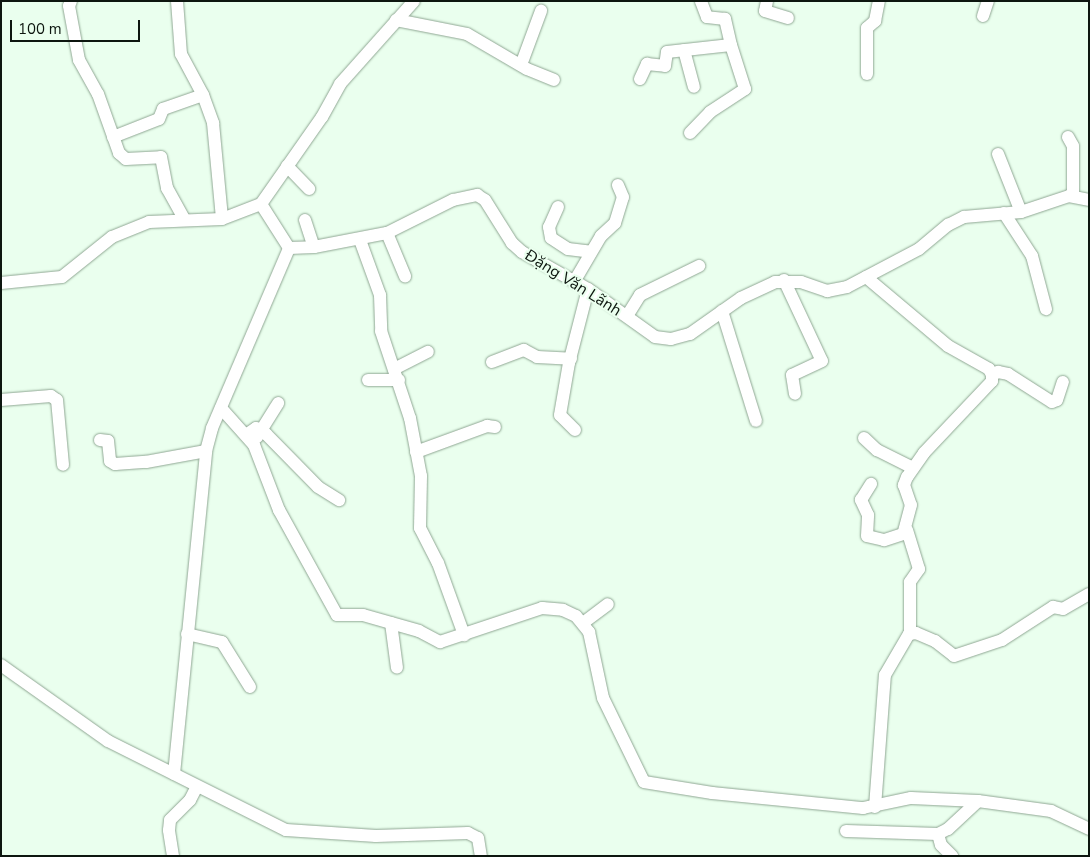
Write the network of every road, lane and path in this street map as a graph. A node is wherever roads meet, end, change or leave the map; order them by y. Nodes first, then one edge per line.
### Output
1 (71, 1) edge
2 (176, 1) edge
3 (414, 1) edge
4 (701, 1) edge
5 (767, 1) edge
6 (879, 1) edge
7 (988, 1) edge
8 (541, 11) dead end
9 (983, 16) dead end
10 (788, 18) dead end
11 (396, 20) junction
12 (731, 45) junction
13 (684, 50) junction
14 (521, 65) junction
15 (867, 74) dead end
16 (640, 79) dead end
17 (554, 80) dead end
18 (694, 87) dead end
19 (203, 95) junction
20 (690, 134) dead end
21 (113, 137) junction
22 (1068, 137) dead end
23 (998, 154) dead end
24 (287, 166) junction
25 (618, 185) dead end
26 (309, 189) dead end
27 (1073, 195) junction
28 (1089, 200) edge
29 (261, 204) junction
30 (558, 207) dead end
31 (1021, 212) junction
32 (1004, 213) junction
33 (184, 219) junction
34 (222, 219) junction
35 (305, 220) dead end
36 (387, 233) junction
37 (360, 240) junction
38 (314, 247) junction
39 (289, 248) junction
40 (591, 252) junction
41 (699, 266) dead end
42 (405, 276) dead end
43 (866, 277) junction
44 (784, 280) junction
45 (574, 282) junction
46 (1, 283) edge
47 (588, 289) junction
48 (1046, 309) dead end
49 (722, 311) junction
50 (627, 316) junction
51 (428, 352) dead end
52 (571, 358) junction
53 (492, 362) dead end
54 (396, 374) junction
55 (992, 375) junction
56 (368, 380) dead end
57 (1062, 382) dead end
58 (795, 394) dead end
59 (1, 400) edge
60 (278, 403) dead end
61 (221, 408) junction
62 (756, 421) dead end
63 (495, 427) dead end
64 (260, 430) junction
65 (575, 430) dead end
66 (864, 438) dead end
67 (100, 440) dead end
68 (250, 440) junction
69 (206, 451) junction
70 (416, 452) junction
71 (63, 465) dead end
72 (913, 468) junction
73 (872, 484) dead end
74 (339, 500) dead end
75 (907, 530) junction
76 (1089, 594) edge
77 (608, 604) dead end
78 (583, 623) junction
79 (391, 624) junction
80 (910, 633) junction
81 (187, 634) junction
82 (464, 635) junction
83 (1, 665) edge
84 (397, 668) dead end
85 (250, 687) dead end
86 (174, 774) junction
87 (196, 788) junction
88 (978, 801) junction
89 (875, 807) junction
90 (1089, 829) edge
91 (846, 831) dead end
92 (938, 834) junction
93 (174, 856) edge
94 (481, 856) edge
95 (952, 856) edge

1 - 21 street
2 - 19 street
3 - 11 street
4 - 12 street
5 - 10 street
6 - 15 street
7 - 9 street
8 - 14 street
11 - 14 street
11 - 24 street
12 - 13 street
12 - 20 street
13 - 16 street
13 - 18 street
14 - 17 street
19 - 21 street
19 - 34 street
21 - 33 street
22 - 27 street
23 - 31 street
24 - 26 street
24 - 29 street
25 - 40 street
27 - 28 street
27 - 31 street
29 - 34 street
29 - 39 street
30 - 40 street
31 - 32 street
32 - 43 street
32 - 48 street
33 - 34 street
33 - 46 street
35 - 38 street
36 - 37 street, Đặng Văn Lãnh
36 - 42 street
36 - 45 street, Đặng Văn Lãnh
37 - 38 street, Đặng Văn Lãnh
37 - 54 street
38 - 39 street, Đặng Văn Lãnh
39 - 61 street
40 - 45 street
41 - 50 street
43 - 44 street
43 - 55 street
44 - 49 street, Đặng Văn Lãnh
44 - 58 street
45 - 47 street, Đặng Văn Lãnh
47 - 50 street, Đặng Văn Lãnh
47 - 52 street
49 - 50 street, Đặng Văn Lãnh
49 - 62 street
51 - 54 street
52 - 53 street
52 - 65 street
54 - 56 street
54 - 70 street
55 - 57 street
55 - 72 street
59 - 71 street
60 - 64 street
61 - 68 street
61 - 69 street
63 - 70 street
64 - 68 street
64 - 74 street
66 - 72 street
67 - 69 street
68 - 79 street
69 - 81 street
70 - 82 street
72 - 75 street
73 - 75 street
75 - 80 street
76 - 80 street
77 - 78 street
78 - 82 street
78 - 89 street
79 - 82 street
79 - 84 street
80 - 89 street
81 - 85 street
81 - 86 street
83 - 86 street
86 - 87 street
87 - 93 street
87 - 94 street
88 - 89 street
88 - 90 street
88 - 92 street
91 - 92 street
92 - 95 street

